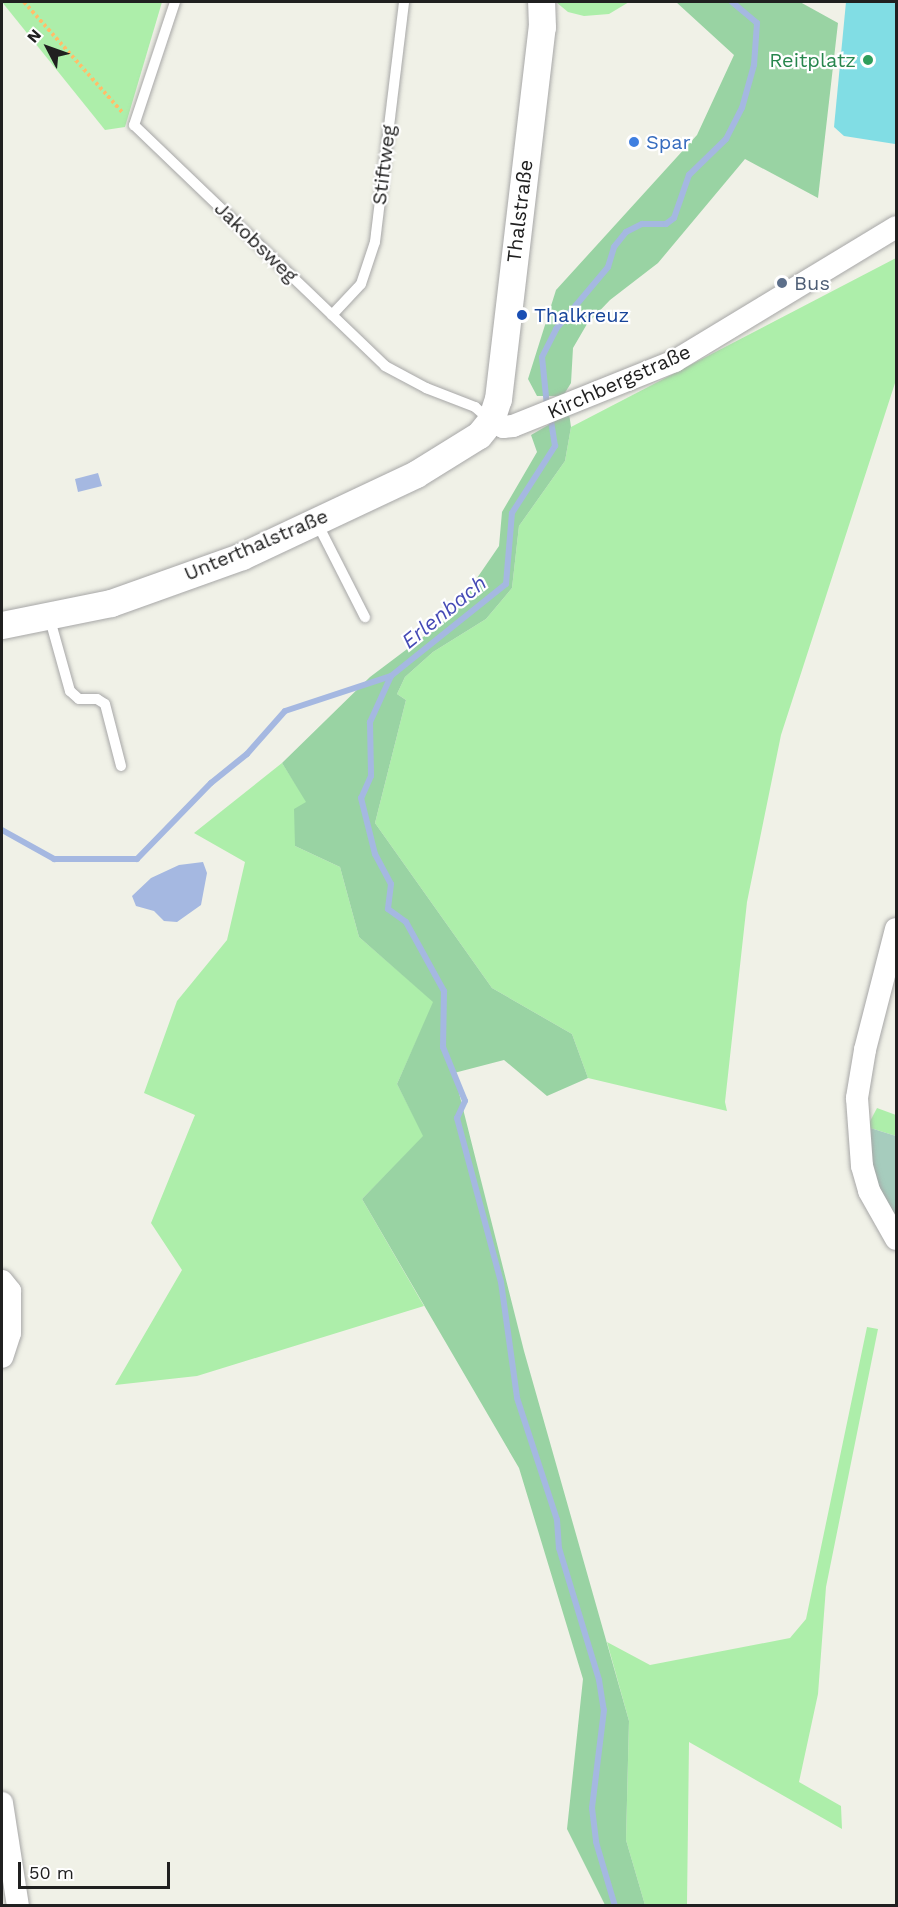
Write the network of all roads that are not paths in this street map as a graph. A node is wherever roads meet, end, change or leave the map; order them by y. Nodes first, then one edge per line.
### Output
1 (175, 2) edge
2 (404, 2) edge
3 (540, 2) edge
4 (897, 227) edge
5 (332, 315) junction
6 (491, 420) junction
7 (316, 521) junction
8 (49, 616) junction
9 (365, 617) dead end
10 (2, 625) edge
11 (121, 766) dead end
12 (897, 929) edge
13 (897, 1239) edge
14 (2, 1281) edge
15 (2, 1357) edge
16 (2, 1803) edge
17 (18, 1905) edge

1 - 5 lane, Jakobsweg
2 - 5 lane, Stiftweg
3 - 6 street, Thalstraße
4 - 6 street, Kirchbergstraße
5 - 6 lane, Jakobsweg
6 - 7 street, Unterthalstraße
7 - 8 street, Unterthalstraße
7 - 9 lane
8 - 10 street, Unterthalstraße
8 - 11 lane
12 - 13 street
14 - 15 street
16 - 17 street

